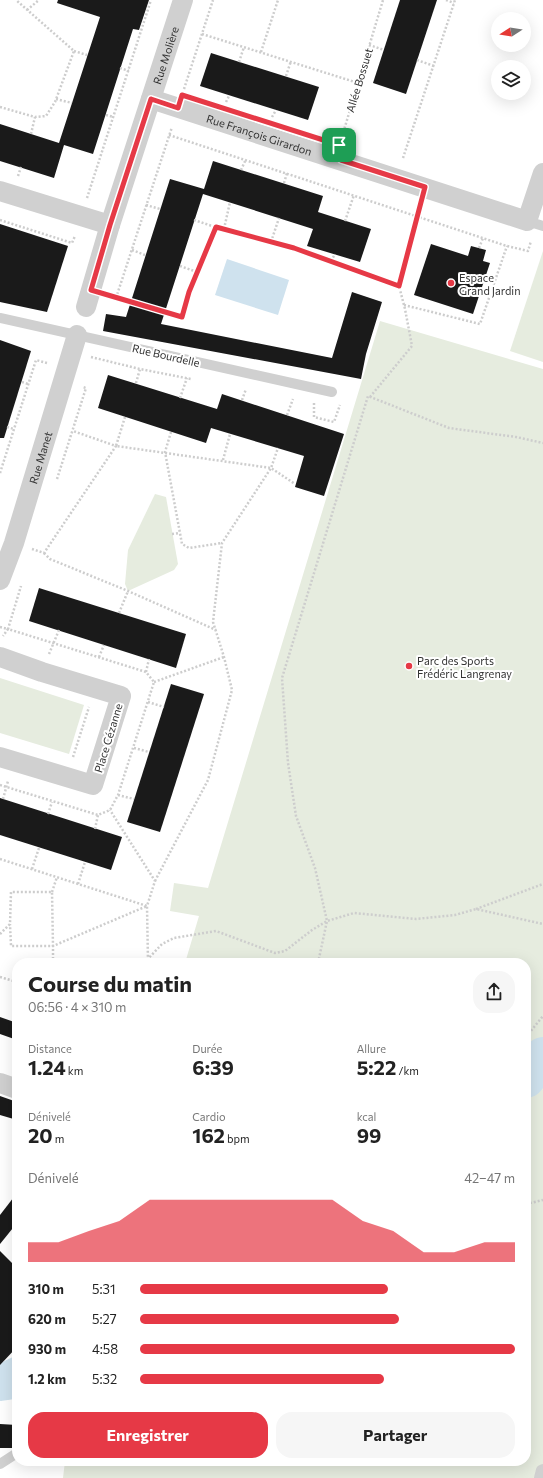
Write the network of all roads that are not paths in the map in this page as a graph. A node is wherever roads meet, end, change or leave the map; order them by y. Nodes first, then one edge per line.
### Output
1 (183, 0) edge
2 (151, 99) junction
3 (543, 173) edge
4 (0, 191) edge
5 (535, 223) edge
6 (110, 225) junction
7 (88, 299) road end
8 (0, 318) edge
9 (77, 335) junction
10 (332, 392) dead end
11 (0, 580) edge
12 (0, 657) edge
13 (0, 757) edge
14 (0, 1083) edge
15 (12, 1087) edge
16 (12, 1456) edge
17 (0, 1464) edge
18 (543, 1469) edge
19 (539, 1478) edge

1 - 2 street, Rue Molière
2 - 5 street, Rue François Girardon
2 - 6 street, Rue Molière
3 - 5 street
4 - 6 street
6 - 7 street
8 - 9 lane, Rue Bourdelle
9 - 10 lane, Rue Bourdelle
9 - 11 street, Rue Manet
12 - 13 street, Place Cézanne
14 - 15 street
16 - 17 lane
18 - 19 lane

